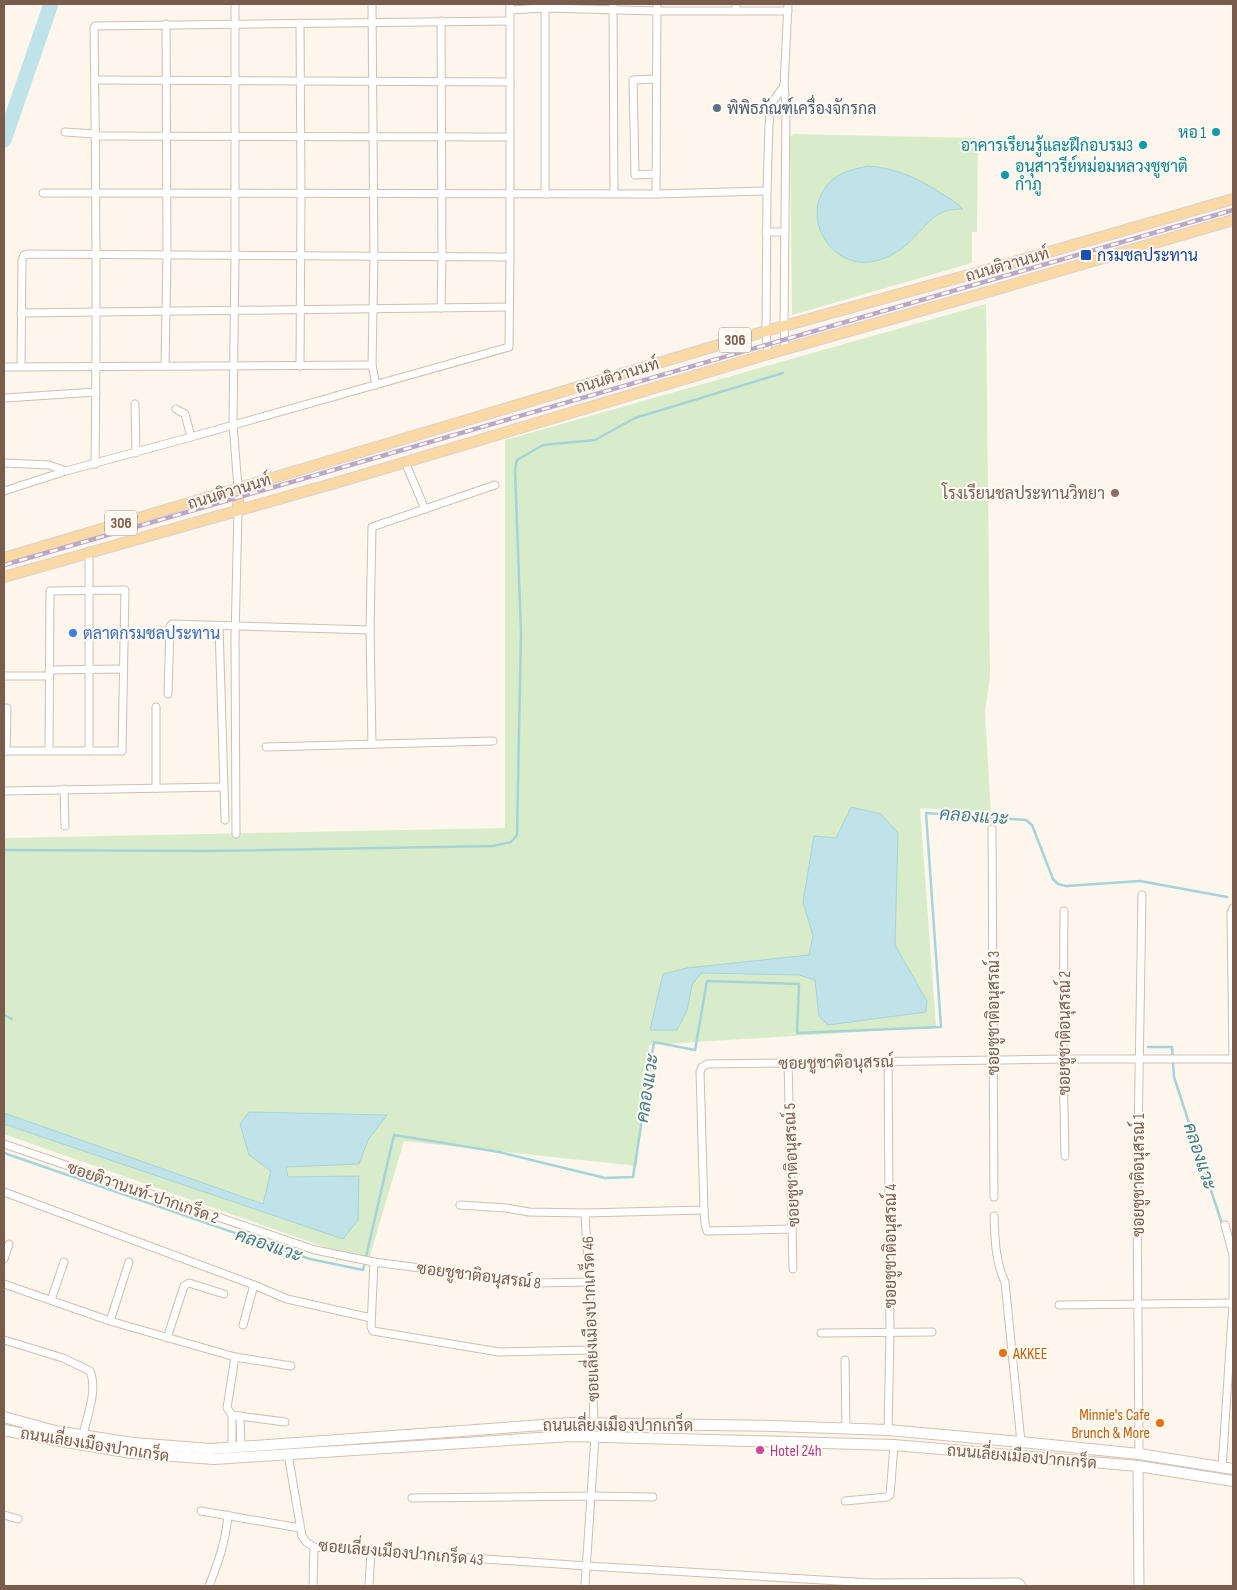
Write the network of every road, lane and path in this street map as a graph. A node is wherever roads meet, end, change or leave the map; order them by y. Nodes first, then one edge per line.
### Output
1 (236, 4) edge
2 (372, 4) edge
3 (545, 6) edge
4 (510, 7) edge
5 (613, 7) edge
6 (657, 7) edge
7 (788, 7) edge
8 (736, 8) edge
9 (441, 21) junction
10 (509, 21) junction
11 (372, 22) junction
12 (300, 23) junction
13 (166, 24) junction
14 (235, 24) junction
15 (656, 79) junction
16 (95, 80) junction
17 (166, 80) junction
18 (236, 81) junction
19 (301, 81) junction
20 (372, 81) junction
21 (442, 82) junction
22 (510, 82) junction
23 (784, 86) junction
24 (65, 132) dead end
25 (95, 135) junction
26 (166, 136) junction
27 (234, 137) junction
28 (300, 137) junction
29 (372, 137) junction
30 (441, 137) junction
31 (509, 137) junction
32 (656, 174) junction
33 (767, 191) junction
34 (43, 193) dead end
35 (166, 193) junction
36 (614, 193) junction
37 (96, 194) junction
38 (235, 194) junction
39 (301, 194) junction
40 (373, 194) junction
41 (442, 194) junction
42 (510, 194) junction
43 (545, 194) junction
44 (656, 194) junction
45 (1233, 199) edge
46 (1233, 220) edge
47 (766, 232) junction
48 (785, 232) junction
49 (97, 255) junction
50 (166, 255) junction
51 (235, 255) junction
52 (301, 255) junction
53 (374, 256) junction
54 (442, 256) junction
55 (510, 257) junction
56 (509, 307) junction
57 (441, 308) junction
58 (372, 309) junction
59 (300, 310) junction
60 (165, 311) junction
61 (234, 311) junction
62 (96, 312) junction
63 (21, 313) junction
64 (784, 327) junction
65 (766, 331) junction
66 (785, 350) junction
67 (768, 354) junction
68 (372, 365) junction
69 (165, 366) junction
70 (233, 366) junction
71 (300, 366) junction
72 (4, 367) edge
73 (20, 367) junction
74 (96, 367) junction
75 (376, 385) junction
76 (96, 392) junction
77 (5, 398) dead end
78 (135, 404) dead end
79 (176, 409) dead end
80 (233, 424) junction
81 (191, 437) junction
82 (136, 453) junction
83 (405, 462) junction
84 (4, 463) edge
85 (95, 464) junction
86 (66, 471) junction
87 (495, 485) dead end
88 (238, 488) junction
89 (4, 491) edge
90 (425, 509) junction
91 (238, 510) junction
92 (90, 551) junction
93 (4, 558) edge
94 (4, 577) edge
95 (89, 592) junction
96 (219, 626) junction
97 (236, 627) junction
98 (370, 630) junction
99 (124, 669) junction
100 (89, 670) junction
101 (49, 673) junction
102 (4, 676) edge
103 (168, 694) dead end
104 (156, 707) dead end
105 (7, 708) dead end
106 (493, 741) dead end
107 (372, 744) junction
108 (266, 747) dead end
109 (49, 751) junction
110 (89, 751) junction
111 (5, 752) edge
112 (223, 787) junction
113 (156, 788) junction
114 (64, 789) junction
115 (4, 791) edge
116 (225, 820) dead end
117 (65, 826) dead end
118 (992, 829) dead end
119 (236, 834) dead end
120 (1142, 896) dead end
121 (1233, 908) edge
122 (1064, 911) dead end
123 (1063, 1059) junction
124 (1138, 1059) junction
125 (1233, 1059) edge
126 (993, 1060) junction
127 (888, 1061) junction
128 (788, 1062) junction
129 (4, 1144) edge
130 (1065, 1156) dead end
131 (4, 1192) edge
132 (994, 1197) dead end
133 (460, 1205) dead end
134 (704, 1210) junction
135 (585, 1213) junction
136 (994, 1216) dead end
137 (1224, 1225) dead end
138 (792, 1229) junction
139 (9, 1244) dead end
140 (1233, 1255) edge
141 (4, 1258) edge
142 (372, 1261) junction
143 (64, 1262) dead end
144 (129, 1262) dead end
145 (1233, 1265) edge
146 (793, 1268) dead end
147 (589, 1282) junction
148 (4, 1284) edge
149 (254, 1285) junction
150 (224, 1294) dead end
151 (51, 1300) junction
152 (1233, 1303) edge
153 (1139, 1304) junction
154 (1059, 1305) dead end
155 (371, 1318) junction
156 (110, 1321) junction
157 (242, 1325) dead end
158 (932, 1332) dead end
159 (821, 1333) dead end
160 (890, 1334) junction
161 (167, 1338) junction
162 (4, 1340) edge
163 (591, 1350) junction
164 (235, 1357) junction
165 (845, 1360) dead end
166 (292, 1366) dead end
167 (236, 1416) junction
168 (4, 1417) edge
169 (285, 1422) dead end
170 (594, 1424) junction
171 (846, 1429) junction
172 (4, 1430) edge
173 (888, 1430) junction
174 (83, 1435) junction
175 (595, 1436) junction
176 (1021, 1442) junction
177 (894, 1445) junction
178 (236, 1448) junction
179 (288, 1454) junction
180 (1139, 1454) junction
181 (1138, 1466) junction
182 (1227, 1468) edge
183 (1228, 1480) edge
184 (591, 1496) junction
185 (653, 1497) dead end
186 (412, 1498) dead end
187 (845, 1500) dead end
188 (201, 1510) dead end
189 (4, 1515) edge
190 (228, 1515) junction
191 (18, 1520) dead end
192 (300, 1528) junction
193 (314, 1547) junction
194 (371, 1551) junction
195 (586, 1566) junction
196 (209, 1586) edge
197 (313, 1586) edge
198 (369, 1586) edge
199 (585, 1586) edge
200 (1022, 1586) edge
201 (1139, 1586) edge

1 - 14 street
2 - 11 street
3 - 4 street
3 - 5 street
3 - 43 street
4 - 10 street
5 - 6 street
5 - 36 street
6 - 8 street
6 - 15 street
7 - 8 street
7 - 23 street
9 - 10 street
9 - 11 street
9 - 21 street
10 - 22 street
11 - 12 street
11 - 20 street
12 - 14 street
12 - 19 street
13 - 14 street
13 - 16 street
13 - 17 street
14 - 18 street
15 - 32 street
15 - 32 street
16 - 17 street
16 - 25 street
17 - 18 street
17 - 26 street
18 - 19 street
18 - 27 street
19 - 20 street
19 - 28 street
20 - 21 street
20 - 29 street
21 - 22 street
21 - 30 street
22 - 31 street
23 - 33 street
23 - 48 street
24 - 25 street
25 - 26 street
25 - 37 street
26 - 27 street
26 - 35 street
27 - 28 street
27 - 38 street
28 - 29 street
28 - 39 street
29 - 30 street
29 - 40 street
30 - 31 street
30 - 41 street
31 - 42 street
32 - 44 street
33 - 44 street
33 - 47 street
34 - 37 street
35 - 37 street
35 - 38 street
35 - 50 street
36 - 43 street
36 - 44 street
37 - 49 street
38 - 39 street
38 - 51 street
39 - 40 street
39 - 52 street
40 - 41 street
40 - 53 street
41 - 42 street
41 - 54 street
42 - 43 street
42 - 55 street
45 - 64 main road, ถนนติวานนท์ / 306
46 - 66 main road, ถนนติวานนท์ / 306
47 - 48 street
47 - 65 street
48 - 64 street
49 - 50 street
49 - 62 street
49 - 63 street
50 - 51 street
50 - 60 street
51 - 52 street
51 - 61 street
52 - 53 street
52 - 59 street
53 - 54 street
53 - 58 street
54 - 55 street
54 - 57 street
55 - 56 street
56 - 57 street
56 - 75 street
57 - 58 street
58 - 59 street
58 - 68 street
59 - 61 street
59 - 71 street
60 - 61 street
60 - 62 street
60 - 69 street
61 - 70 street
62 - 63 street
62 - 74 street
63 - 73 street
64 - 65 main road, ถนนติวานนท์ / 306
64 - 66 street
65 - 67 street
65 - 88 main road, ถนนติวานนท์ / 306
66 - 67 main road, ถนนติวานนท์ / 306
67 - 83 main road, ถนนติวานนท์ / 306
68 - 71 street
68 - 75 street
69 - 70 street
69 - 74 street
70 - 71 street
70 - 80 street
72 - 73 street
73 - 74 street
74 - 76 street
75 - 80 street
76 - 77 street
76 - 85 street
78 - 82 street
79 - 81 street
80 - 81 street
80 - 88 street
81 - 82 street
82 - 85 street
83 - 90 street
83 - 91 main road, ถนนติวานนท์ / 306
84 - 86 street
85 - 86 street
86 - 89 street
87 - 90 street
88 - 91 main road
88 - 93 main road, ถนนติวานนท์ / 306
90 - 98 street
91 - 92 main road, ถนนติวานนท์ / 306
91 - 97 street
92 - 94 main road, ถนนติวานนท์ / 306
92 - 95 street
95 - 99 street
95 - 100 street
95 - 101 street
96 - 97 street
96 - 103 street
96 - 112 street
97 - 98 street
97 - 119 street
98 - 107 street
99 - 100 street
99 - 110 street
100 - 101 street
100 - 110 street
101 - 102 street
101 - 109 street
104 - 113 street
105 - 111 street
106 - 107 street
107 - 108 street
109 - 110 street
109 - 111 street
112 - 113 street
112 - 116 street
113 - 114 street
114 - 115 street
114 - 117 street
118 - 126 street, ซอยชูชาติอนุสรณ์ 3
120 - 124 street, ซอยชูชาติอนุสรณ์ 1
121 - 125 street
122 - 123 street, ซอยชูชาติอนุสรณ์ 2
123 - 124 street, ซอยชูชาติอนุสรณ์
123 - 126 street, ซอยชูชาติอนุสรณ์
123 - 130 street, ซอยชูชาติอนุสรณ์ 2
124 - 125 street, ซอยชูชาติอนุสรณ์
124 - 153 street, ซอยชูชาติอนุสรณ์ 1
126 - 127 street, ซอยชูชาติอนุสรณ์
126 - 132 street, ซอยชูชาติอนุสรณ์ 3
127 - 128 street, ซอยชูชาติอนุสรณ์
127 - 160 street, ซอยชูชาติอนุสรณ์ 4
128 - 134 street, ซอยชูชาติอนุสรณ์
128 - 138 street, ซอยชูชาติอนุสรณ์ 5
129 - 142 street, ซอยติวานนท์-ปากเกร็ด 2
131 - 149 street
133 - 135 street
134 - 135 street
134 - 138 street
135 - 147 street, ซอยเลี่ยงเมืองปากเกร็ด 46
136 - 176 street
137 - 140 street
138 - 146 street, ซอยชูชาติอนุสรณ์ 5
139 - 141 street
140 - 145 street
142 - 147 street, ซอยชูชาติอนุสรณ์ 8
142 - 155 street
143 - 151 street
144 - 156 street
145 - 152 street
147 - 163 street, ซอยเลี่ยงเมืองปากเกร็ด 46
148 - 151 street
149 - 155 street
149 - 157 street
150 - 161 street
151 - 156 street
152 - 153 street
152 - 182 street
153 - 154 street
153 - 180 street, ซอยชูชาติอนุสรณ์ 1
155 - 163 street
156 - 161 street
158 - 160 street
159 - 160 street
160 - 173 street, ซอยชูชาติอนุสรณ์ 4
161 - 164 street
162 - 174 street
163 - 170 street, ซอยเลี่ยงเมืองปากเกร็ด 46
164 - 166 street
164 - 167 street
165 - 171 street
167 - 169 street
167 - 178 street
168 - 174 main road, ถนนเลี่ยงเมืองปากเกร็ด
170 - 171 main road, ถนนเลี่ยงเมืองปากเกร็ด
170 - 178 main road, ถนนเลี่ยงเมืองปากเกร็ด
171 - 173 main road, ถนนเลี่ยงเมืองปากเกร็ด
172 - 179 main road, ถนนเลี่ยงเมืองปากเกร็ด
173 - 176 main road, ถนนเลี่ยงเมืองปากเกร็ด
174 - 178 main road, ถนนเลี่ยงเมืองปากเกร็ด
175 - 177 main road, ถนนเลี่ยงเมืองปากเกร็ด
175 - 179 main road, ถนนเลี่ยงเมืองปากเกร็ด
175 - 184 street
176 - 180 main road, ถนนเลี่ยงเมืองปากเกร็ด
177 - 181 main road, ถนนเลี่ยงเมืองปากเกร็ด
177 - 187 street
179 - 192 street, ซอยเลี่ยงเมืองปากเกร็ด 43
180 - 182 main road, ถนนเลี่ยงเมืองปากเกร็ด
181 - 183 main road, ถนนเลี่ยงเมืองปากเกร็ด
181 - 201 street
184 - 185 street
184 - 186 street
184 - 195 street
188 - 190 street
189 - 191 street
190 - 192 street
190 - 196 street
192 - 193 street, ซอยเลี่ยงเมืองปากเกร็ด 43
193 - 194 street, ซอยเลี่ยงเมืองปากเกร็ด 43
193 - 197 street
194 - 195 street, ซอยเลี่ยงเมืองปากเกร็ด 43
194 - 198 street
195 - 199 street
195 - 200 street, ซอยเลี่ยงเมืองปากเกร็ด 43

